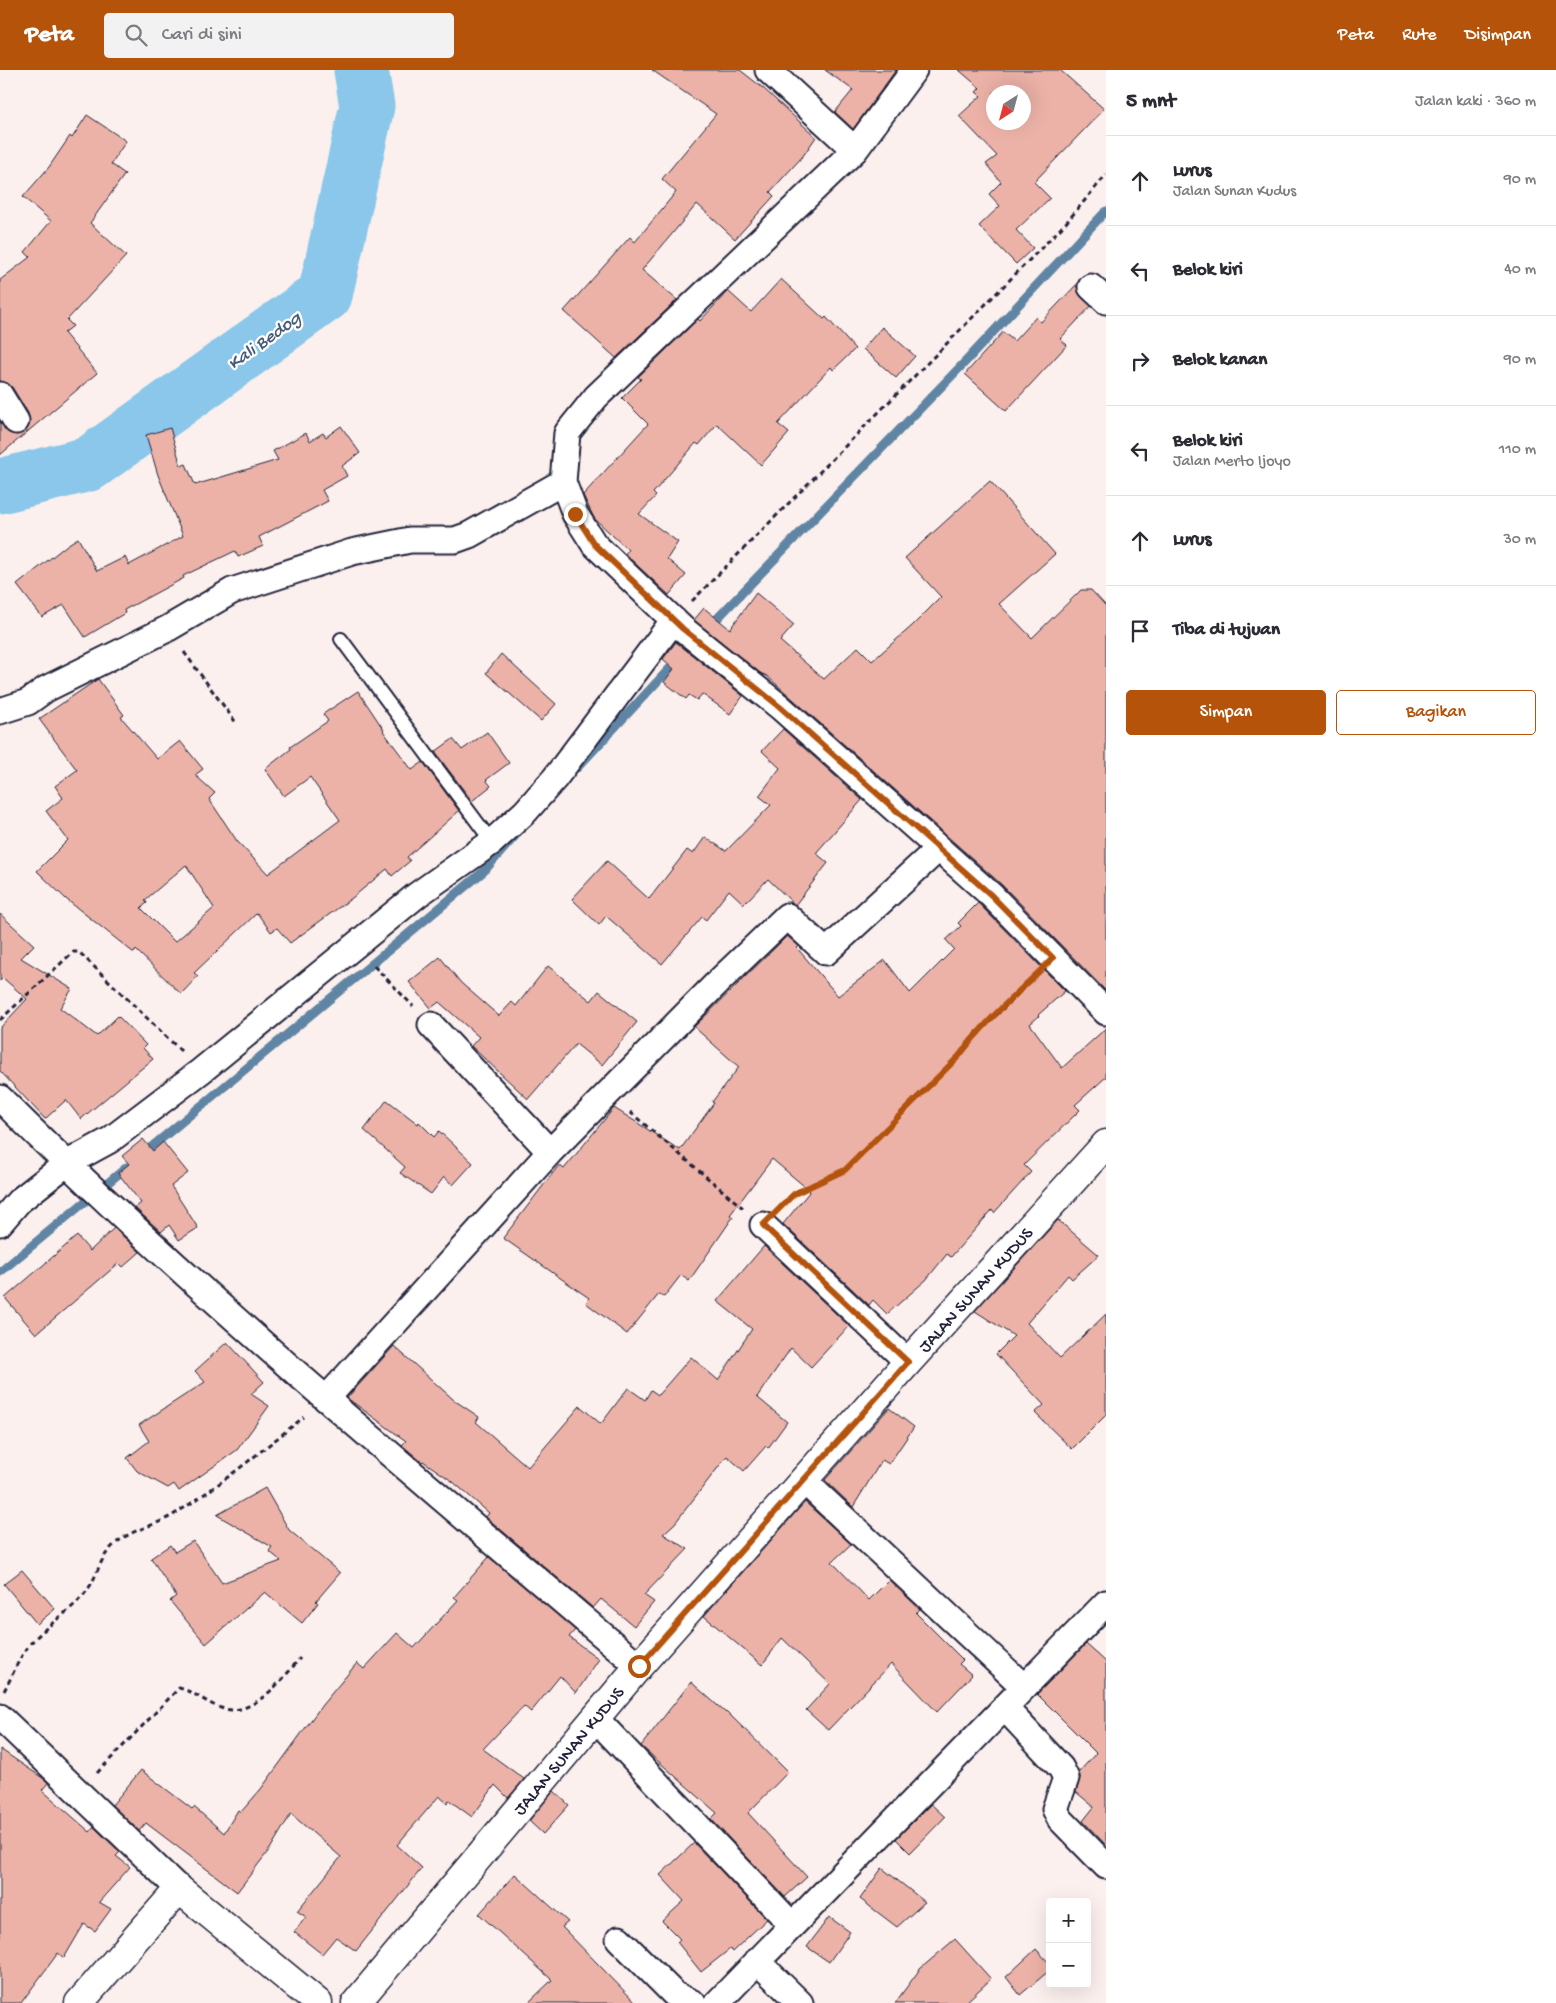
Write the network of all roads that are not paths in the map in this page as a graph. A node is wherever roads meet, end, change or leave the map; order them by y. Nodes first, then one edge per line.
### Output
1 (768, 70) edge
2 (914, 70) edge
3 (855, 150) junction
4 (0, 395) edge
5 (16, 421) dead end
6 (563, 482) junction
7 (678, 624) junction
8 (341, 640) dead end
9 (0, 711) edge
10 (492, 842) junction
11 (938, 848) junction
12 (1106, 1012) edge
13 (431, 1025) road end
14 (0, 1098) edge
15 (1106, 1144) edge
16 (550, 1152) junction
17 (78, 1174) junction
18 (0, 1223) edge
19 (763, 1225) road end
20 (908, 1362) junction
21 (326, 1399) junction
22 (803, 1480) junction
23 (1106, 1603) edge
24 (639, 1666) junction
25 (1024, 1687) junction
26 (1004, 1708) junction
27 (0, 1717) edge
28 (595, 1718) junction
29 (1106, 1866) edge
30 (179, 1889) junction
31 (791, 1924) junction
32 (619, 1939) dead end
33 (756, 1961) junction
34 (79, 2003) edge
35 (318, 2003) edge
36 (356, 2003) edge
37 (693, 2003) edge
38 (717, 2003) edge
39 (800, 2003) edge

1 - 3 street
2 - 3 street
3 - 6 street
4 - 5 street
6 - 7 street
6 - 9 street
7 - 10 street
7 - 11 street
8 - 10 lane
10 - 17 street
11 - 12 street
11 - 16 street
13 - 16 street
14 - 17 street
15 - 20 street, JALAN SUNAN KUDUS
16 - 21 street
17 - 18 street
17 - 21 street
19 - 20 street
20 - 22 street, JALAN SUNAN KUDUS
21 - 24 street
22 - 24 street, JALAN SUNAN KUDUS
22 - 25 street
23 - 25 street
24 - 28 street, JALAN SUNAN KUDUS
25 - 26 street
26 - 29 street
26 - 31 street
27 - 30 street
28 - 31 street
28 - 36 street, JALAN SUNAN KUDUS
30 - 34 street
30 - 35 street
31 - 33 street
32 - 37 street
33 - 38 street
33 - 39 street

